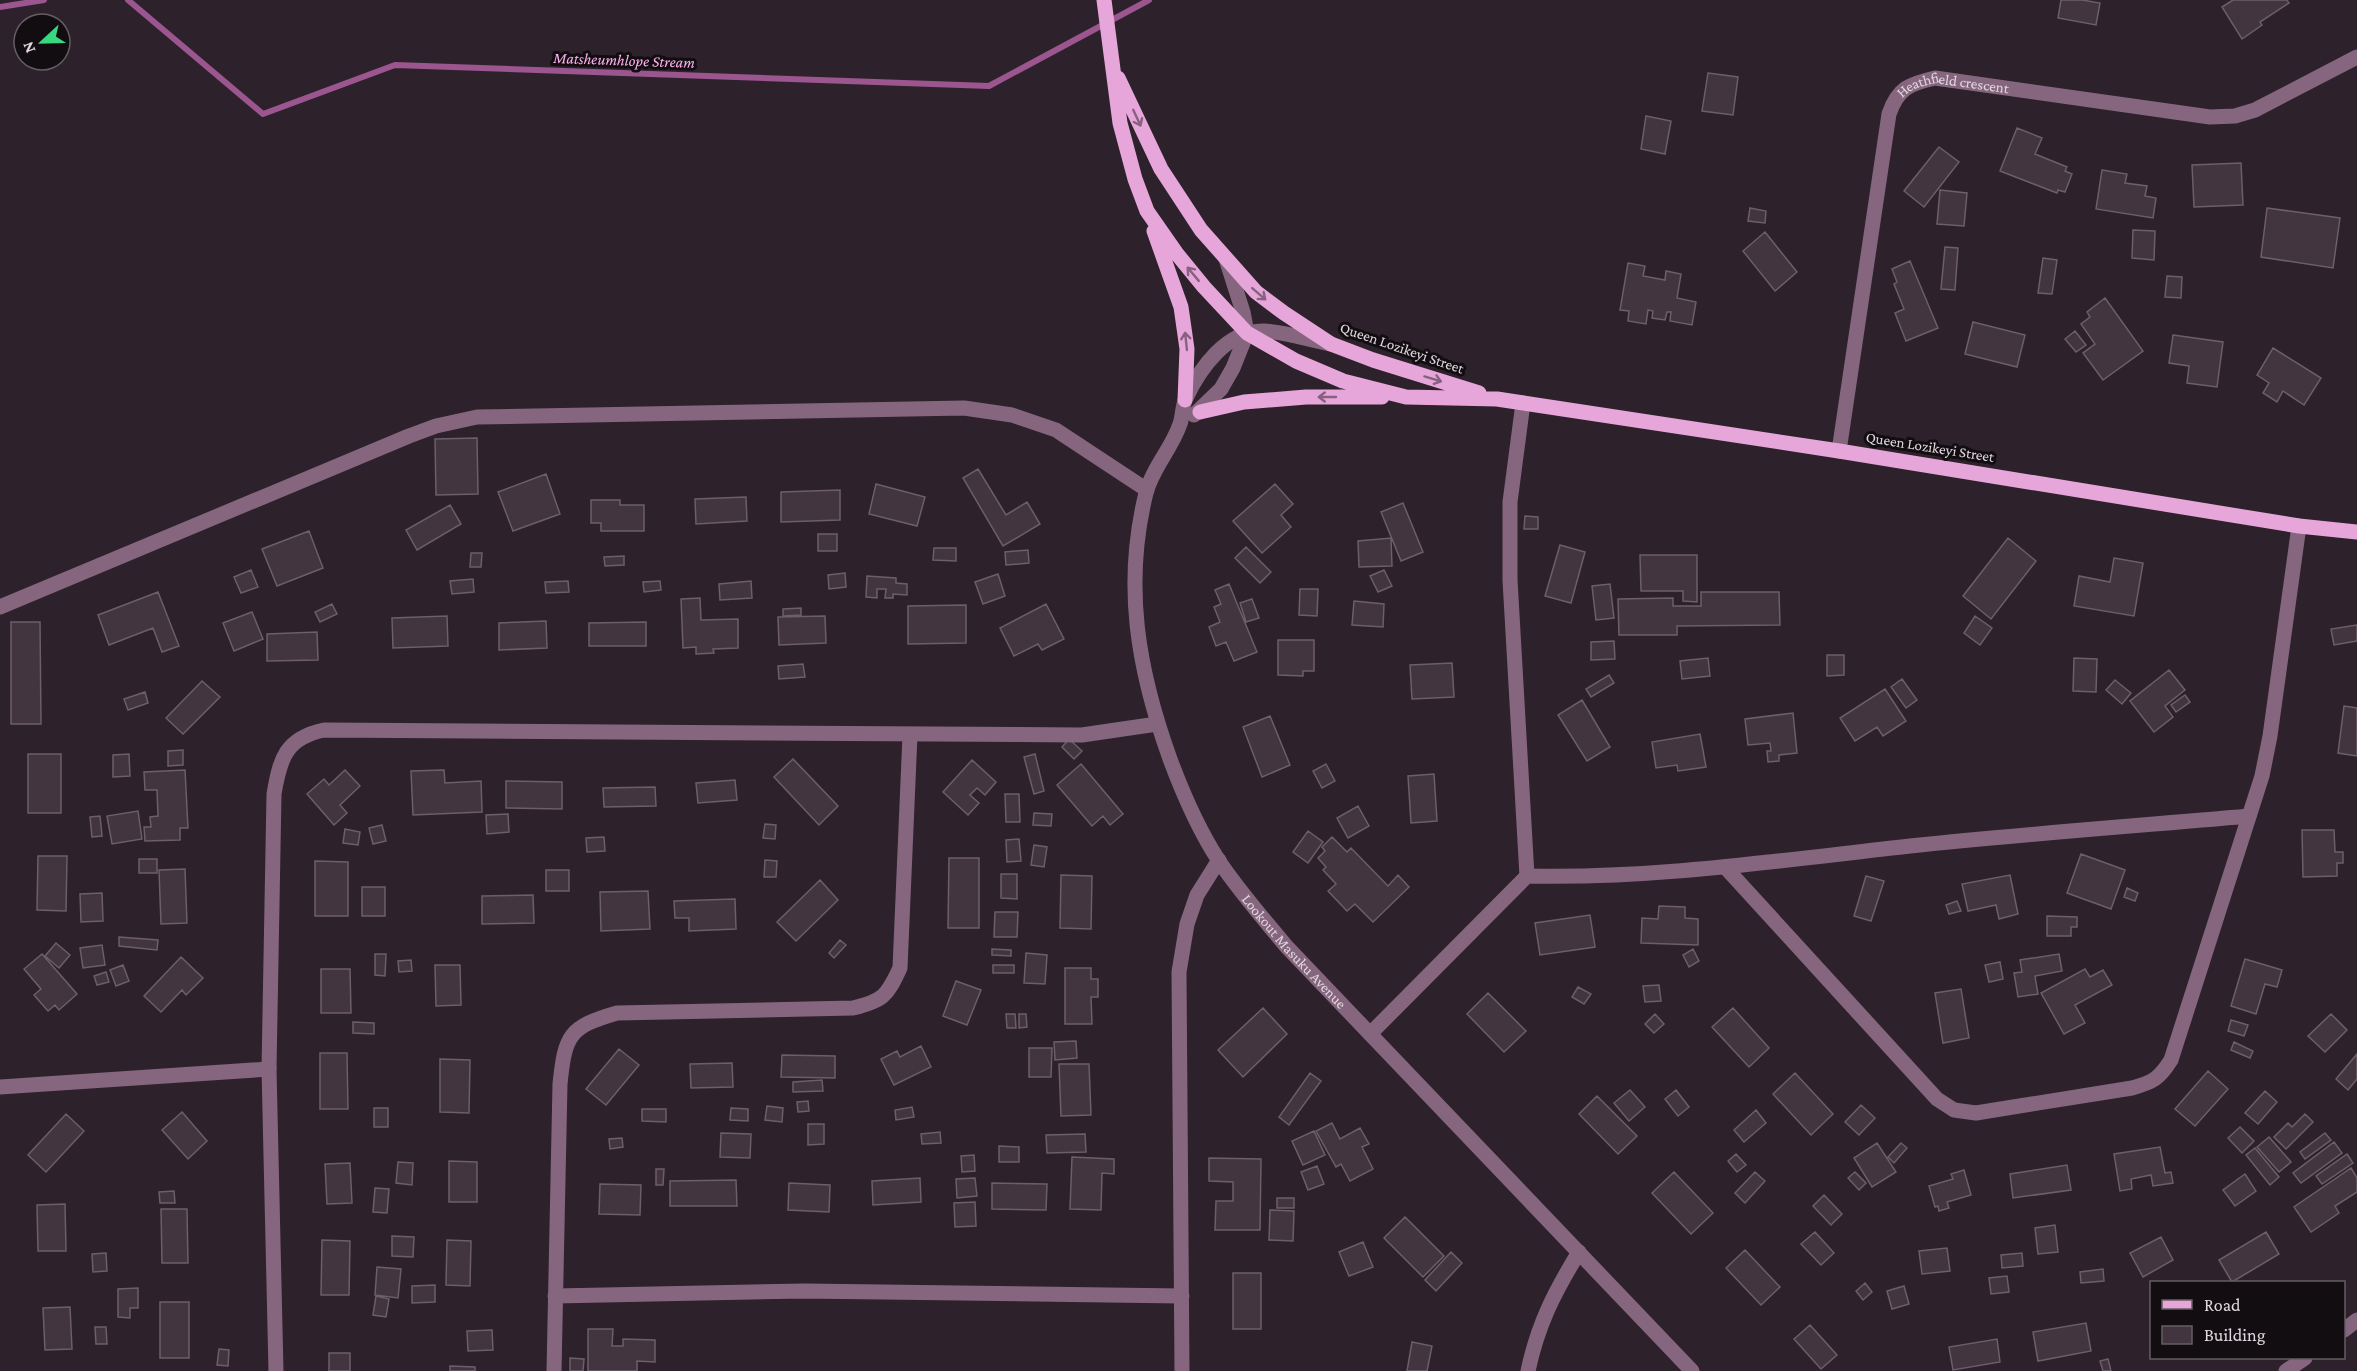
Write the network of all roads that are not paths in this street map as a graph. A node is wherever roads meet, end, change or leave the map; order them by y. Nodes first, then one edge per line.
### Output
1 (1104, 0) edge
2 (2357, 57) edge
3 (1112, 65) junction
4 (1148, 211) junction
5 (1226, 259) junction
6 (1247, 333) junction
7 (1331, 344) junction
8 (1406, 397) junction
9 (1497, 399) junction
10 (1185, 400) junction
11 (1523, 403) junction
12 (1200, 411) junction
13 (1180, 424) junction
14 (1839, 451) junction
15 (1147, 490) junction
16 (2300, 526) junction
17 (2357, 532) edge
18 (0, 607) edge
19 (1157, 724) junction
20 (910, 735) junction
21 (2249, 816) junction
22 (1218, 860) junction
23 (1725, 867) junction
24 (1527, 876) junction
25 (1370, 1034) junction
26 (269, 1069) junction
27 (0, 1087) edge
28 (1579, 1252) junction
29 (555, 1296) junction
30 (1182, 1296) junction
31 (2304, 1359) edge
32 (276, 1371) edge
33 (554, 1371) edge
34 (1182, 1371) edge
35 (1528, 1371) edge
36 (1692, 1371) edge
37 (2286, 1371) edge

1 - 3 main road, Queen Lozikeyi Street
2 - 14 street, Heathfield crescent
3 - 4 main road, Queen Lozikeyi Street
3 -> 5 main road, Queen Lozikeyi Street
6 -> 4 main road, Queen Lozikeyi Street
10 -> 4 main road
5 - 6 street
5 -> 7 main road, Queen Lozikeyi Street
6 - 7 street
6 - 8 main road, Queen Lozikeyi Street
6 - 10 street, Lookout Masuku Avenue
6 - 12 street
7 -> 9 main road, Queen Lozikeyi Street
8 - 9 main road, Queen Lozikeyi Street
8 -> 12 main road
9 - 11 main road, Queen Lozikeyi Street
10 - 13 street, Lookout Masuku Avenue
11 - 14 main road, Queen Lozikeyi Street
11 - 24 street
12 - 13 street
13 - 15 street, Lookout Masuku Avenue
14 - 16 main road, Queen Lozikeyi Street
15 - 18 street
15 - 19 street, Lookout Masuku Avenue
16 - 17 main road, Queen Lozikeyi Street
16 - 21 street
19 - 20 street
19 - 22 street, Lookout Masuku Avenue
20 - 26 street
20 - 29 street
21 - 23 street
21 - 23 street
22 - 25 street, Lookout Masuku Avenue
22 - 30 street
23 - 24 street
24 - 25 street
25 - 28 street, Lookout Masuku Avenue
26 - 27 street
26 - 32 street
28 - 35 street
28 - 36 street, Lookout Masuku Avenue
29 - 30 street
29 - 33 street
30 - 34 street
31 - 37 street

